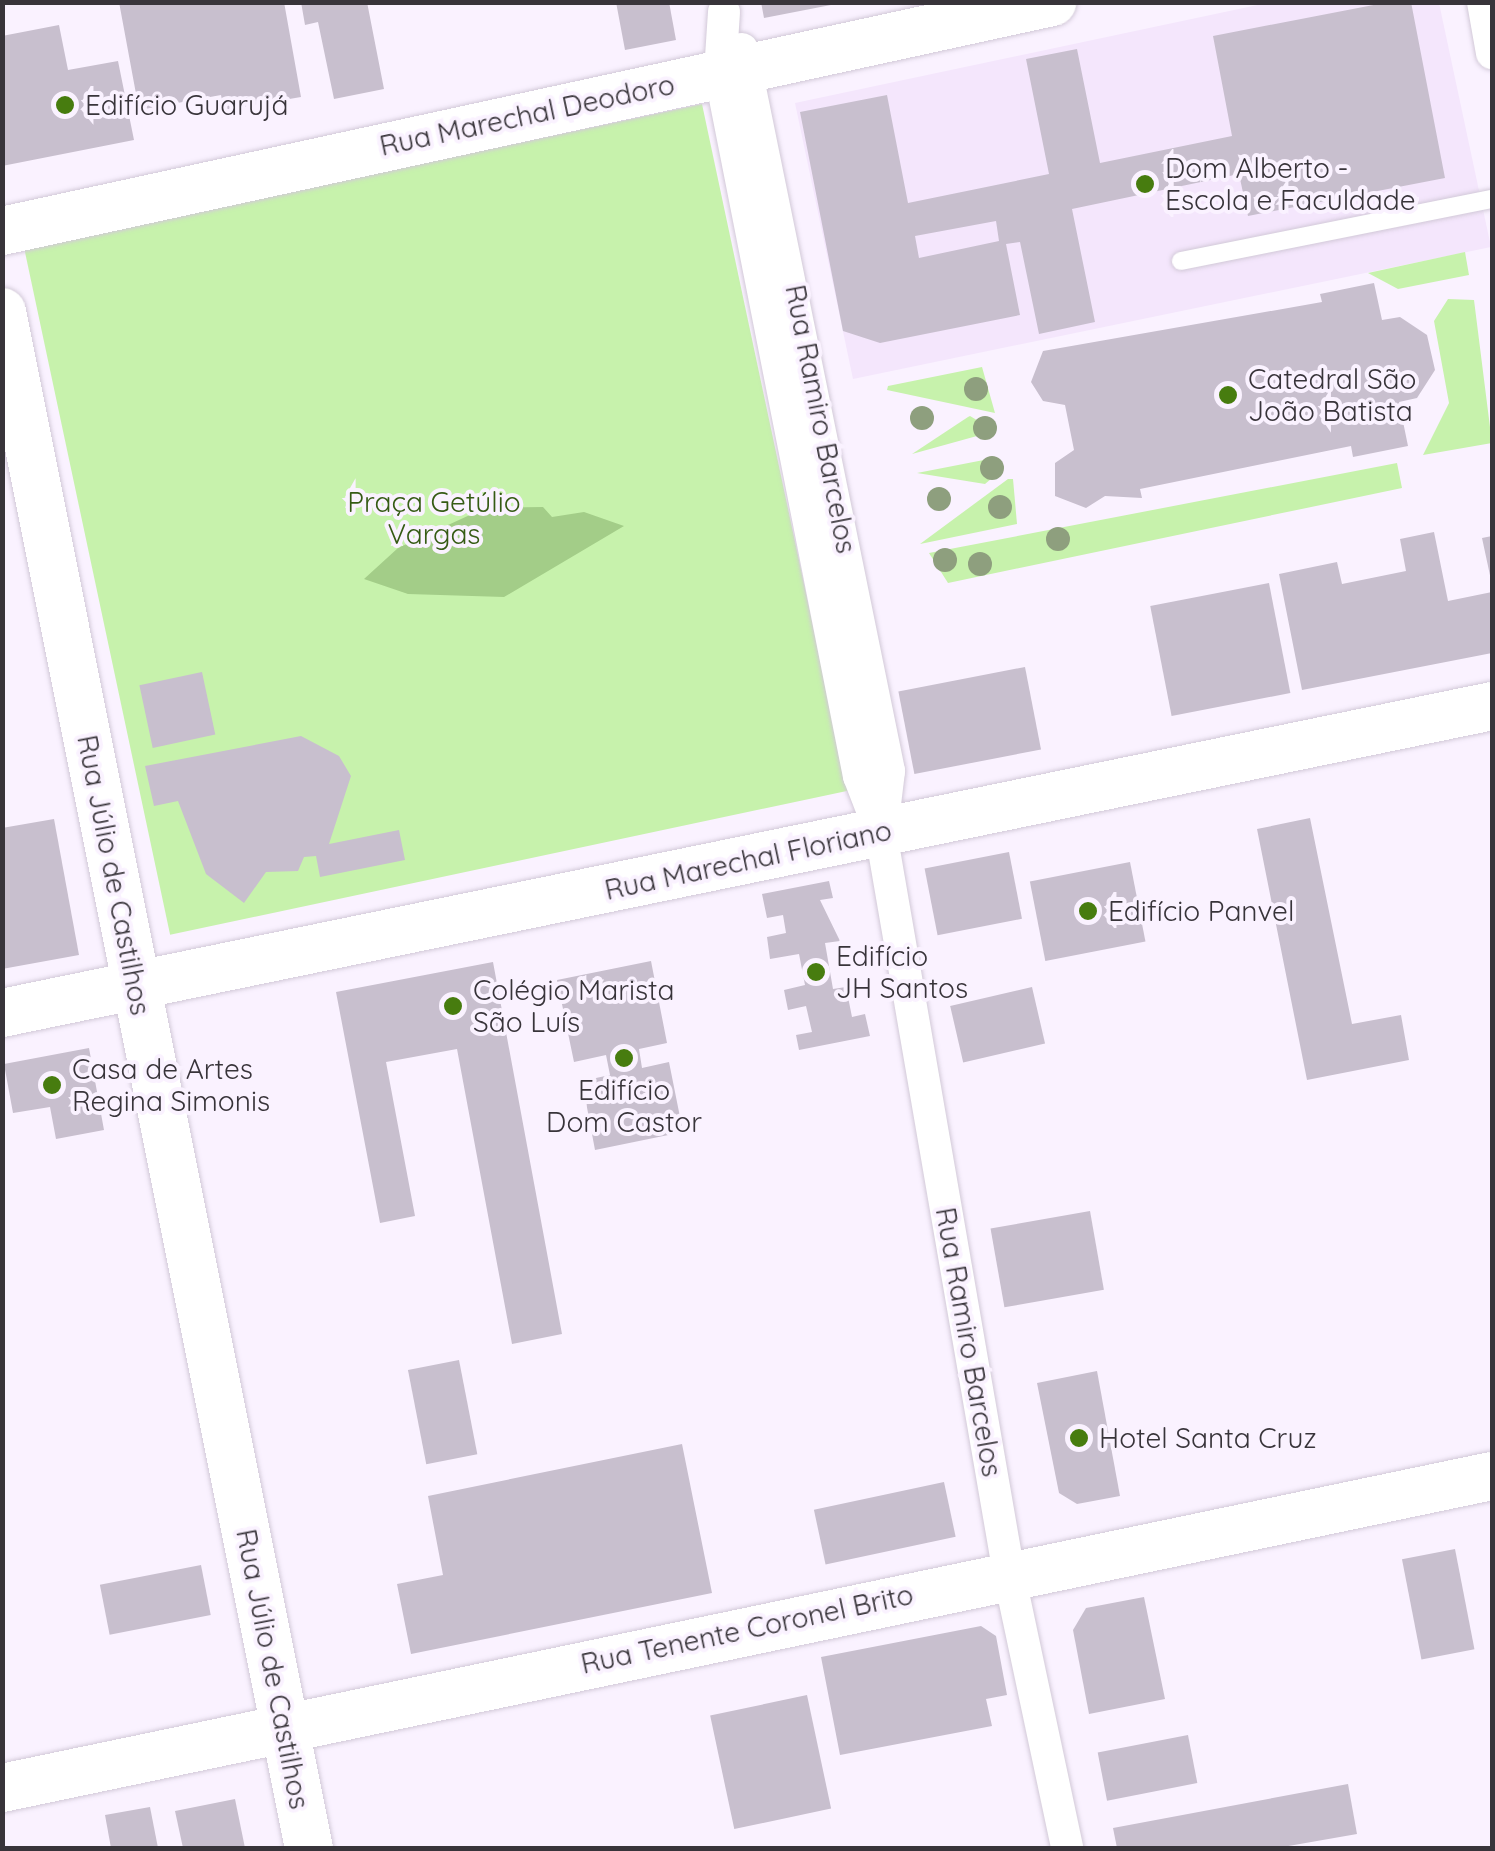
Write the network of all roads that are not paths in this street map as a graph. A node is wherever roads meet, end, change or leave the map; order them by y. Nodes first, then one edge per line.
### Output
1 (1052, 2) edge
2 (723, 7) edge
3 (1487, 9) edge
4 (1492, 53) edge
5 (736, 70) junction
6 (1492, 200) edge
7 (2, 230) edge
8 (1181, 261) dead end
9 (2, 312) edge
10 (1492, 706) edge
11 (881, 833) junction
12 (136, 985) junction
13 (2, 1014) edge
14 (1492, 1476) edge
15 (1009, 1574) junction
16 (284, 1727) junction
17 (2, 1788) edge
18 (309, 1848) edge
19 (1067, 1848) edge

1 - 5 street, Rua Marechal Deodoro
2 - 5 street, Rua Ramiro Barcelos
3 - 4 street
5 - 7 street, Rua Marechal Deodoro
5 - 11 street, Rua Ramiro Barcelos
6 - 8 lane
9 - 12 street, Rua Júlio de Castilhos
10 - 11 street, Rua Marechal Floriano
11 - 12 street, Rua Marechal Floriano
11 - 15 street, Rua Ramiro Barcelos
12 - 13 street, Rua Marechal Floriano
12 - 16 street, Rua Júlio de Castilhos
14 - 15 street, Rua Tenente Coronel Brito
15 - 16 street, Rua Tenente Coronel Brito
15 - 19 street, Rua Ramiro Barcelos
16 - 17 street, Rua Tenente Coronel Brito
16 - 18 street, Rua Júlio de Castilhos

